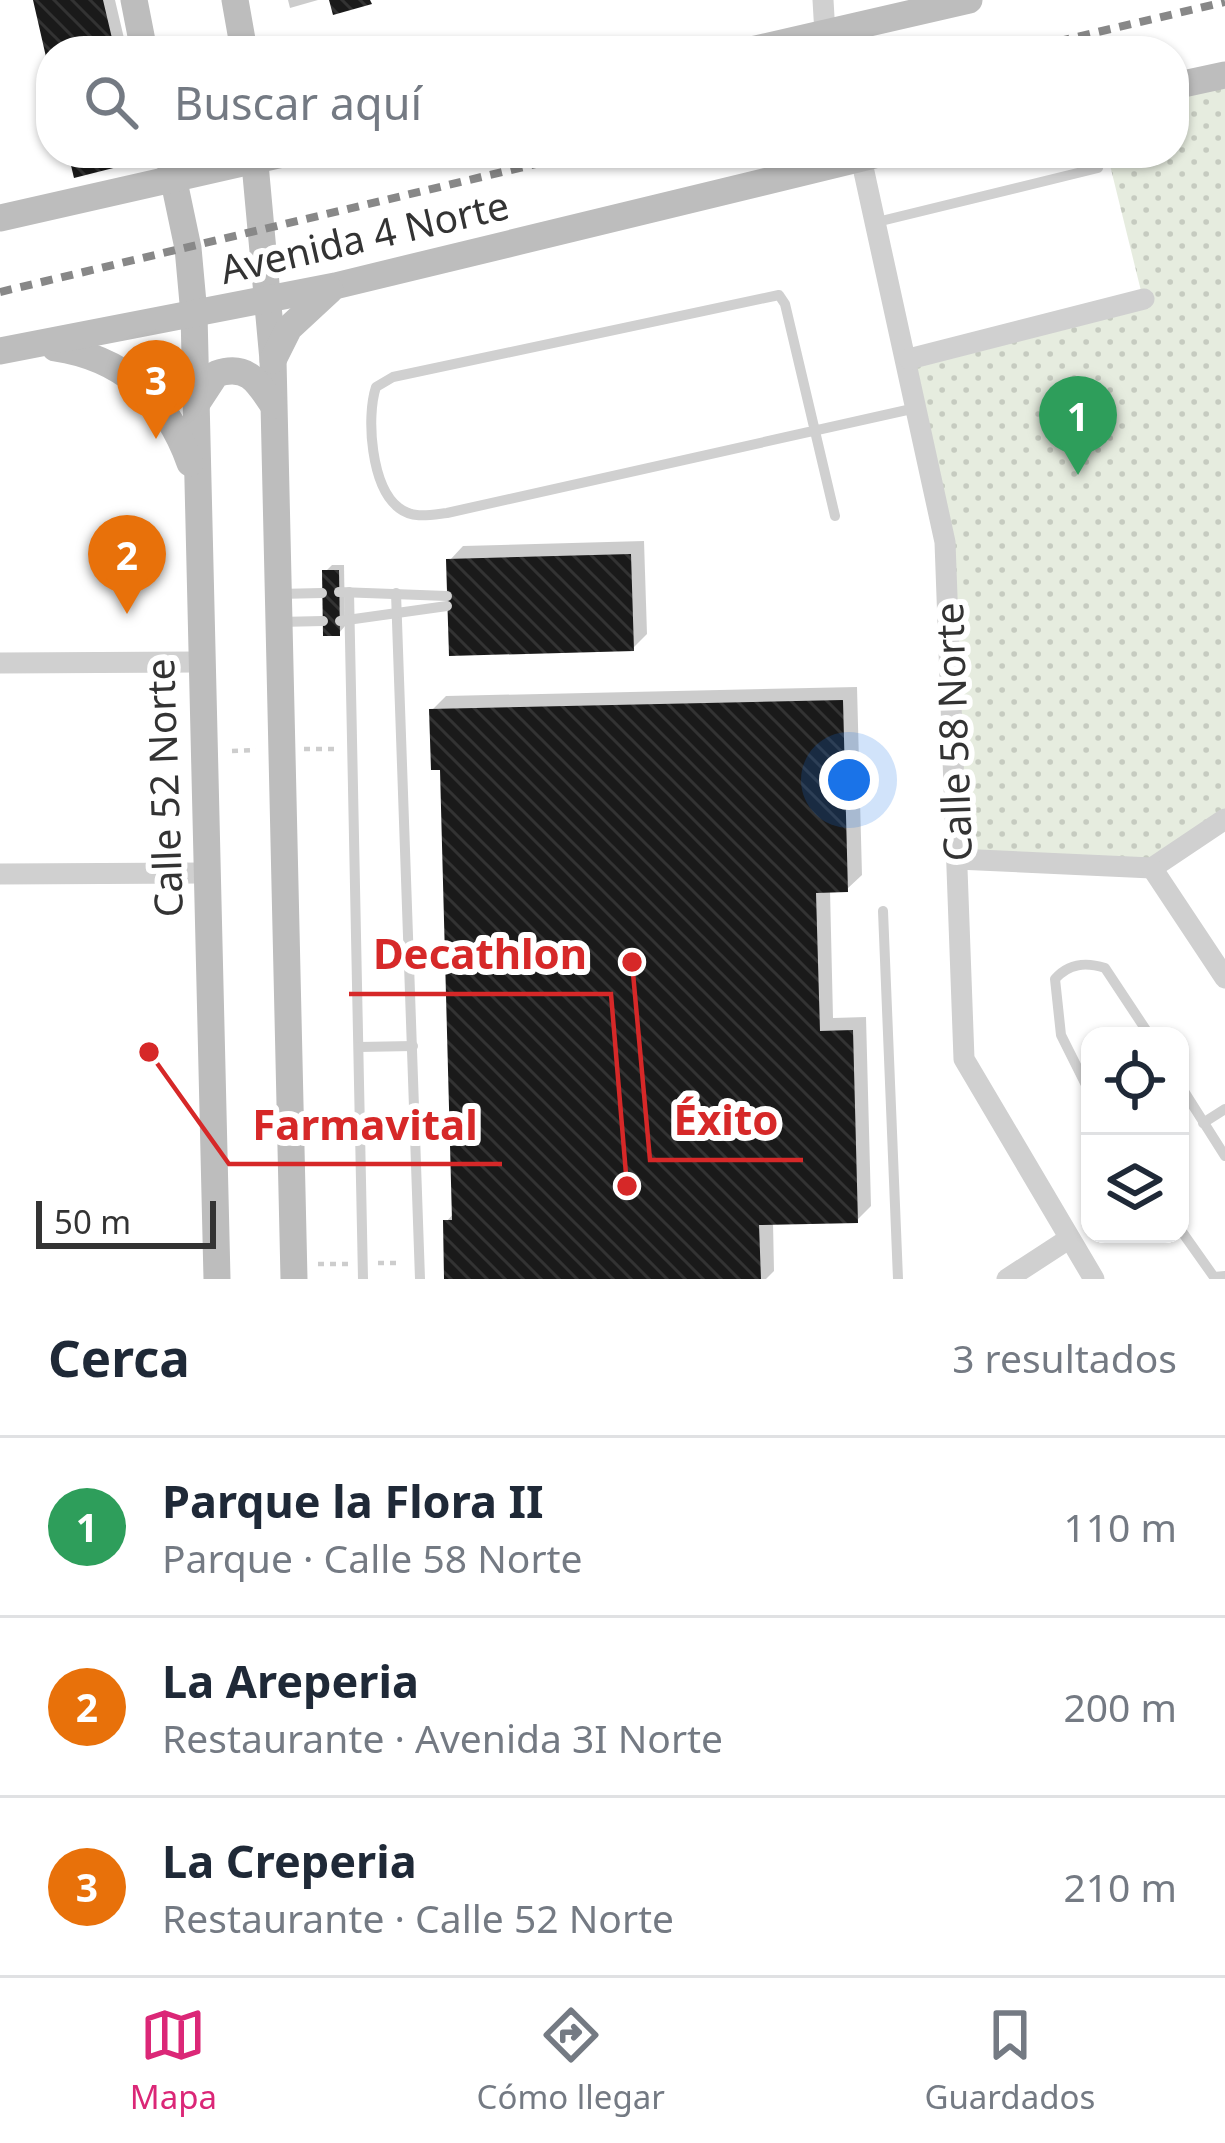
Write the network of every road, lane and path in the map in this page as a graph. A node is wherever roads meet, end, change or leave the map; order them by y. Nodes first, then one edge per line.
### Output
1 (134, 0) edge
2 (235, 0) edge
3 (823, 0) edge
4 (969, 0) edge
5 (825, 34) junction
6 (141, 36) edge
7 (241, 36) edge
8 (816, 36) edge
9 (1225, 75) edge
10 (1189, 83) edge
11 (158, 168) edge
12 (172, 168) edge
13 (255, 168) edge
14 (822, 168) edge
15 (873, 168) edge
16 (1098, 168) dead end
17 (0, 218) edge
18 (877, 222) junction
19 (335, 286) junction
20 (268, 299) junction
21 (1144, 299) dead end
22 (194, 314) junction
23 (13, 348) edge
24 (909, 359) junction
25 (272, 360) junction
26 (199, 397) junction
27 (268, 397) junction
28 (919, 407) junction
29 (815, 427) junction
30 (195, 478) junction
31 (835, 516) dead end
32 (396, 592) junction
33 (322, 593) dead end
34 (276, 608) junction
35 (397, 616) junction
36 (323, 621) dead end
37 (345, 621) junction
38 (198, 662) junction
39 (0, 663) edge
40 (271, 749) dead end
41 (229, 751) dead end
42 (1225, 820) edge
43 (956, 859) junction
44 (1152, 868) junction
45 (205, 872) junction
46 (0, 874) edge
47 (883, 911) dead end
48 (1225, 977) edge
49 (1144, 1027) edge
50 (413, 1046) junction
51 (358, 1047) junction
52 (1081, 1075) edge
53 (1189, 1100) edge
54 (1225, 1108) edge
55 (1203, 1123) junction
56 (1225, 1156) edge
57 (1067, 1240) junction
58 (1189, 1243) edge
59 (1225, 1276) edge
60 (217, 1279) edge
61 (295, 1279) edge
62 (363, 1279) edge
63 (421, 1279) edge
64 (898, 1279) edge
65 (1007, 1279) edge
66 (1094, 1279) edge

1 - 6 main road
2 - 7 main road
3 - 5 street
4 - 5 main road
5 - 8 main road
9 - 10 main road
11 - 17 main road
12 - 22 main road, Calle 52 Norte
13 - 20 main road
14 - 19 main road, Avenida 4 Norte
15 - 18 street, Calle 58 Norte
16 - 18 lane
18 - 24 street, Calle 58 Norte
19 - 20 main road, Avenida 4 Norte
19 - 25 main road
20 - 22 main road, Avenida 4 Norte
20 - 25 main road
21 - 24 street
22 - 23 main road, Avenida 4 Norte
22 - 26 main road, Calle 52 Norte
23 - 30 main road
24 - 28 street, Calle 58 Norte
25 - 27 main road
26 - 27 main road
26 - 30 main road, Calle 52 Norte
27 - 34 main road
28 - 29 lane
28 - 43 street, Calle 58 Norte
29 - 29 lane
29 - 31 lane
30 - 38 main road, Calle 52 Norte
32 - 35 lane
32 - 35 lane
32 - 37 lane
33 - 34 lane
34 - 36 lane
34 - 61 main road
35 - 37 lane
35 - 50 lane
37 - 51 lane
38 - 39 street
38 - 45 main road, Calle 52 Norte
40 - 41 path
42 - 44 street
43 - 44 street
43 - 57 street, Calle 58 Norte
44 - 48 street
45 - 46 street
45 - 60 main road, Calle 52 Norte
47 - 64 lane
49 - 52 lane
50 - 51 lane
50 - 63 lane
51 - 62 lane
53 - 55 lane
54 - 55 lane
55 - 56 lane
57 - 65 street
57 - 66 street, Calle 58 Norte
58 - 59 lane

